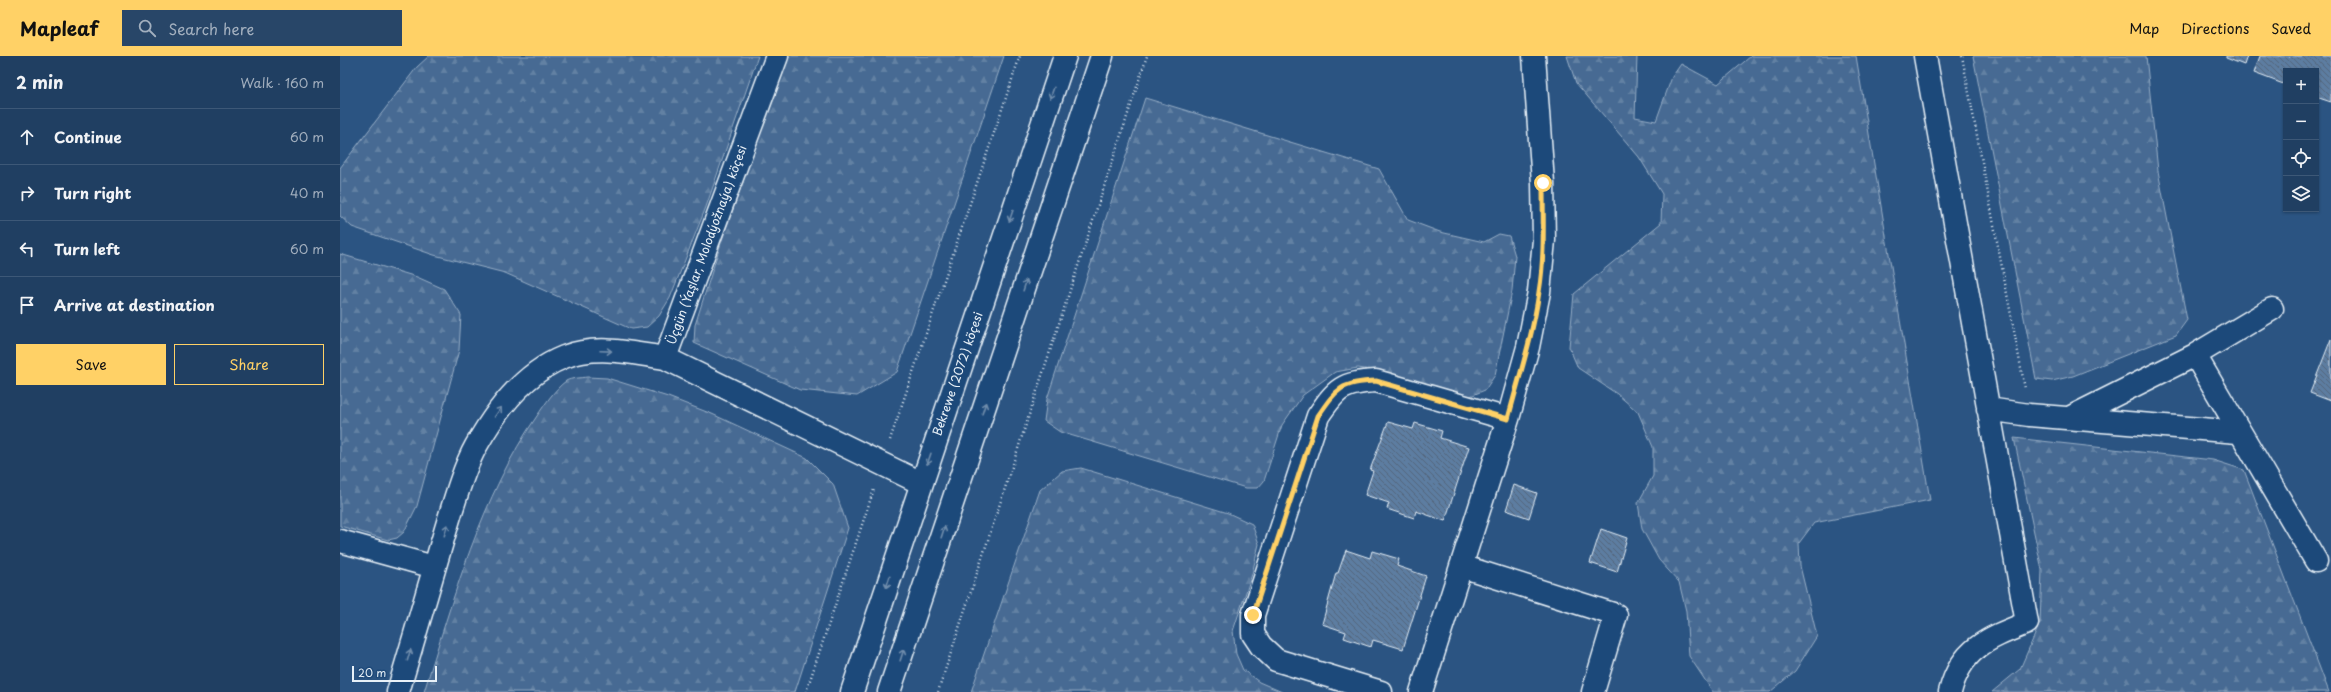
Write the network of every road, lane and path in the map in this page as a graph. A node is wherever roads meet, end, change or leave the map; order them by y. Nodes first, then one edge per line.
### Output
1 (777, 56) edge
2 (1020, 56) edge
3 (1065, 56) edge
4 (1102, 56) edge
5 (1147, 56) edge
6 (1534, 56) edge
7 (1924, 56) edge
8 (1962, 56) edge
9 (2272, 309) dead end
10 (2195, 355) junction
11 (666, 358) junction
12 (1988, 410) junction
13 (2029, 415) junction
14 (2071, 417) junction
15 (1508, 419) junction
16 (2238, 432) junction
17 (882, 462) junction
18 (922, 483) junction
19 (340, 542) edge
20 (2316, 561) dead end
21 (1461, 566) junction
22 (434, 567) junction
23 (398, 692) edge
24 (806, 692) edge
25 (852, 692) edge
26 (889, 692) edge
27 (938, 692) edge
28 (1380, 692) edge
29 (1421, 692) edge
30 (1593, 692) edge
31 (1950, 692) edge

1 - 11 main road, Üçgün (Ýaşlar, Molodýožnaýa) köçesi
2 - 17 path
3 -> 18 main road, Bekrewe (2072) köçesi
26 -> 4 main road
5 - 27 path
6 - 15 main road
7 - 12 main road
8 - 13 path
9 - 10 main road
10 - 14 main road
10 - 16 main road
11 - 17 main road
22 -> 11 main road, Üçgün (Ýaşlar, Molodýožnaýa) köçesi
12 - 13 main road
12 - 31 main road
13 - 14 main road
14 - 16 main road
15 - 21 main road
15 - 28 main road
16 - 20 main road
17 - 18 main road
17 - 24 path
18 -> 25 main road, Bekrewe (2072) köçesi
19 - 22 main road
21 - 29 main road
21 - 30 main road
23 -> 22 main road, Üçgün (Ýaşlar, Molodýožnaýa) köçesi

